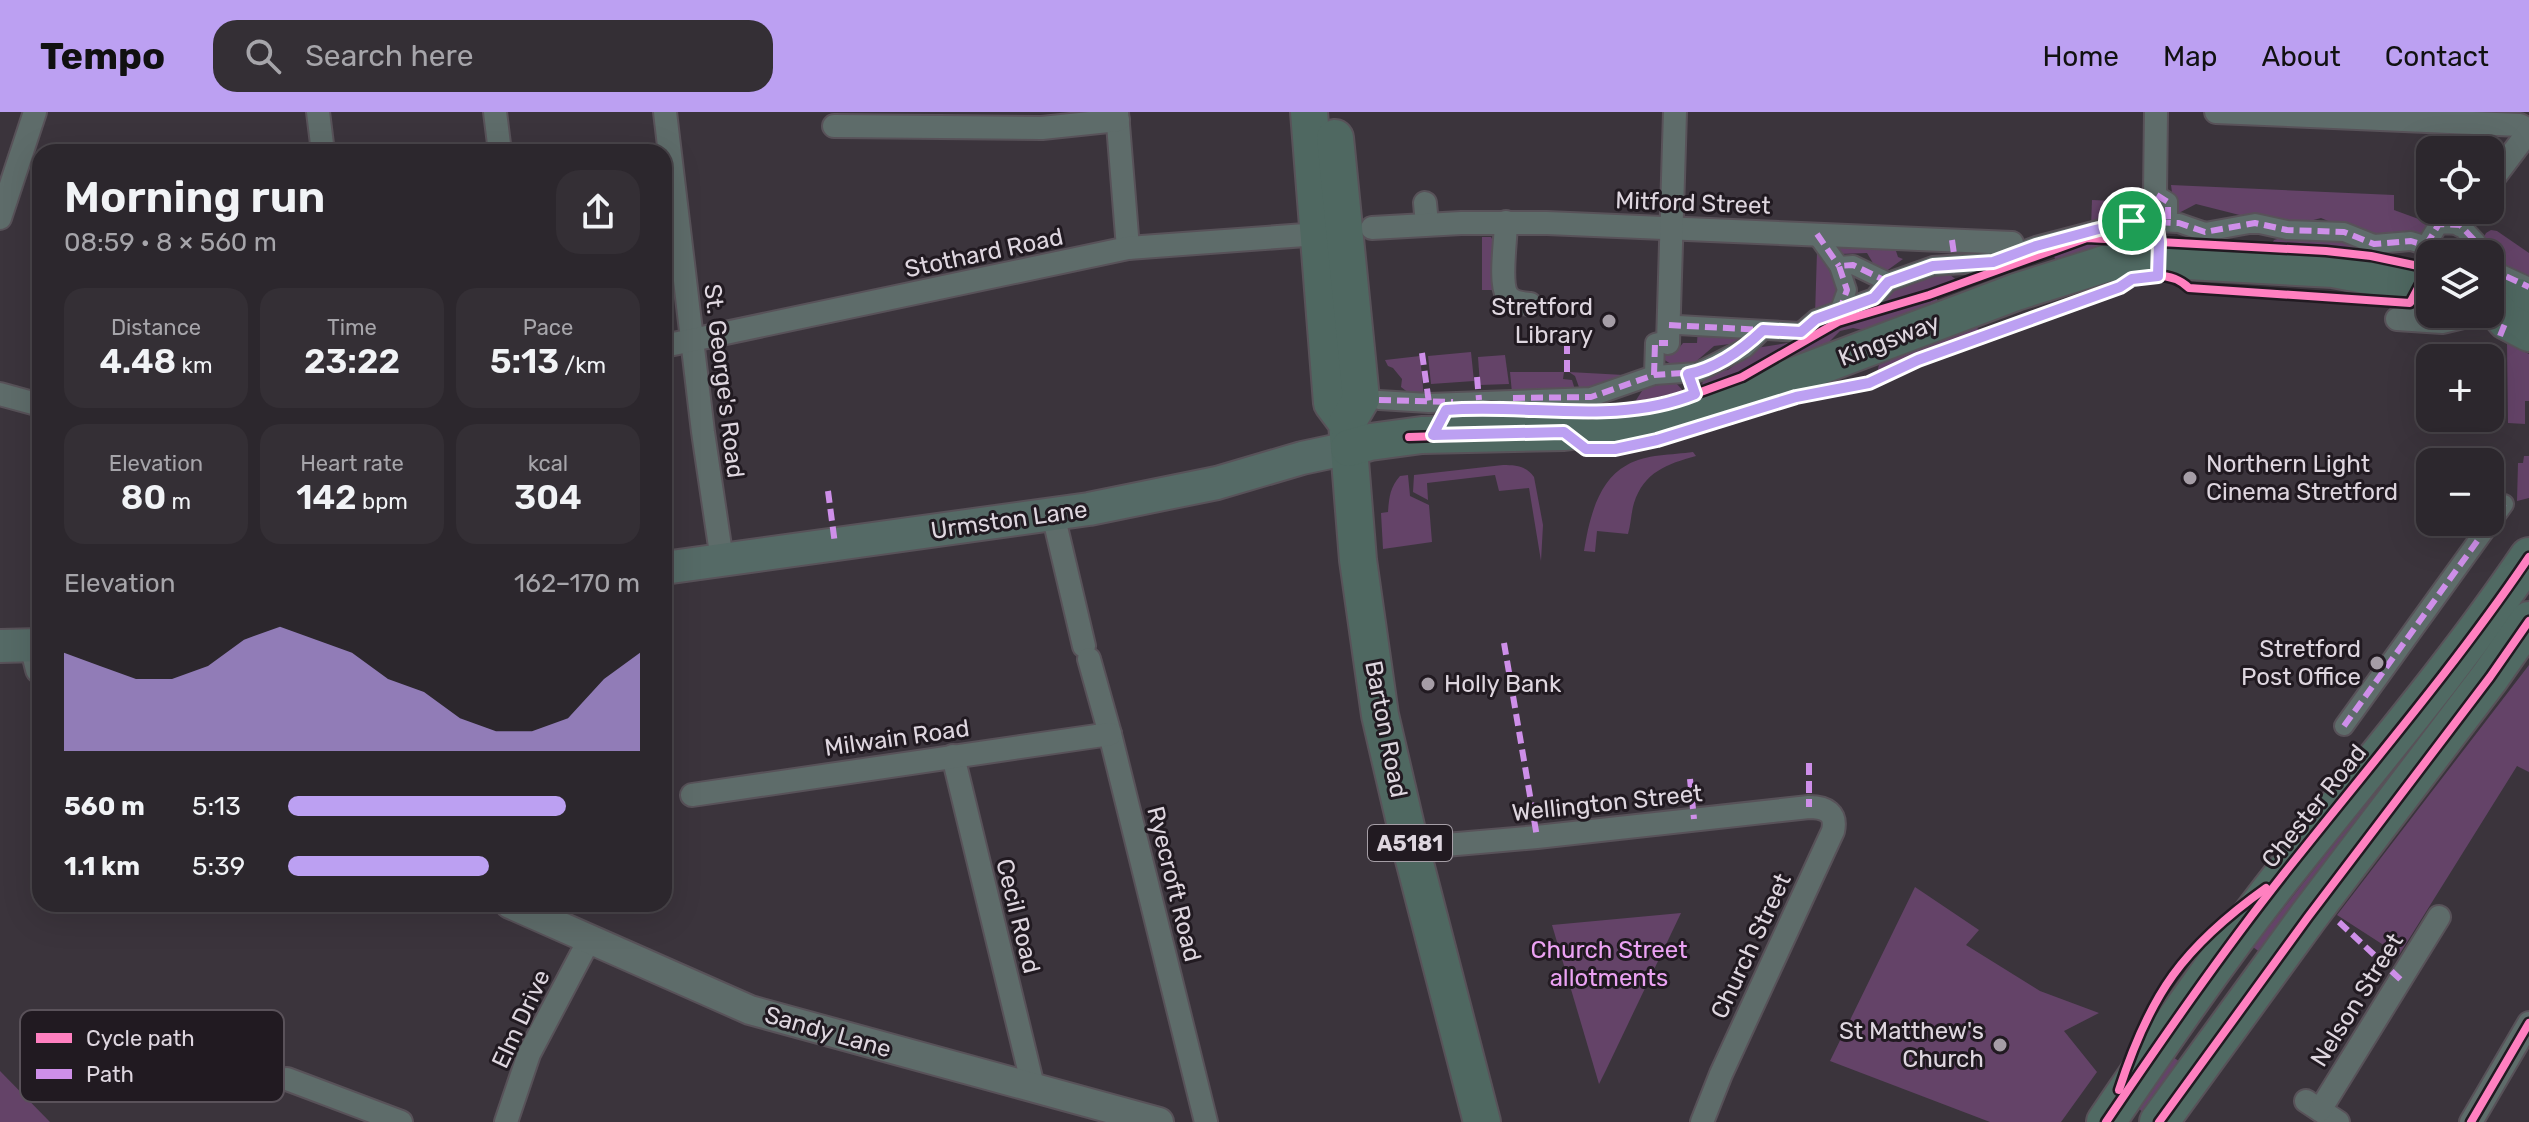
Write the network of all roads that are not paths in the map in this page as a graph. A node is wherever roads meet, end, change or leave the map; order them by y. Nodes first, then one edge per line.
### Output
1 (35, 112) edge
2 (318, 112) edge
3 (495, 112) edge
4 (665, 112) edge
5 (1309, 112) edge
6 (1332, 112) edge
7 (1675, 112) edge
8 (2156, 112) edge
9 (2216, 112) edge
10 (1118, 116) edge
11 (834, 126) dead end
12 (2529, 130) edge
13 (322, 144) edge
14 (499, 144) edge
15 (669, 144) edge
16 (2504, 164) edge
17 (672, 169) edge
18 (2155, 194) junction
19 (0, 218) edge
20 (1506, 222) junction
21 (2156, 225) junction
22 (1671, 228) junction
23 (1345, 231) junction
24 (1819, 238) dead end
25 (2416, 242) edge
26 (1128, 248) junction
27 (2012, 253) junction
28 (1839, 266) junction
29 (2504, 275) edge
30 (1888, 282) junction
31 (2416, 284) edge
32 (2529, 287) edge
33 (1530, 304) dead end
34 (1839, 312) junction
35 (2397, 319) dead end
36 (2416, 320) edge
37 (1763, 330) junction
38 (1668, 337) junction
39 (693, 341) junction
40 (672, 345) edge
41 (1693, 373) junction
42 (1654, 375) junction
43 (0, 394) edge
44 (1695, 394) dead end
45 (32, 403) edge
46 (1388, 403) dead end
47 (1348, 436) junction
48 (1056, 515) junction
49 (2481, 536) edge
50 (2529, 557) edge
51 (722, 560) junction
52 (672, 567) edge
53 (2517, 580) edge
54 (2529, 621) edge
55 (0, 646) edge
56 (32, 652) edge
57 (2344, 726) dead end
58 (1110, 734) junction
59 (953, 756) junction
60 (692, 795) dead end
61 (1809, 807) joint
62 (1411, 848) junction
63 (528, 912) edge
64 (2439, 917) dead end
65 (589, 940) junction
66 (2529, 1023) edge
67 (287, 1079) dead end
68 (1031, 1088) junction
69 (2321, 1111) edge
70 (401, 1122) edge
71 (506, 1122) edge
72 (1159, 1122) edge
73 (1206, 1122) edge
74 (1482, 1122) edge
75 (1702, 1122) edge
76 (2106, 1122) edge
77 (2159, 1122) edge
78 (2471, 1122) edge

1 - 19 street
2 - 13 street
3 - 14 street
4 - 15 street, St. George's Road
5 - 23 main road, Barton Road / A5181
6 - 23 main road, Barton Road / A5181
7 - 22 street
8 - 18 street
9 - 12 street
10 - 11 street
10 - 26 street
12 - 16 street
17 - 39 street, St. George's Road
18 - 21 street
18 - 21 street
20 - 22 street, Mitford Street
20 - 23 street, Mitford Street
20 - 33 street
21 - 25 street, Kingsway
21 - 27 street, Kingsway
22 - 27 street, Mitford Street
22 - 38 street
23 - 26 street, Stothard Road
23 - 47 main road, Barton Road / A5181
24 - 28 street
26 - 39 street, Stothard Road
27 - 30 street, Kingsway
28 - 30 street
28 - 34 street
29 - 32 street
30 - 34 street, Kingsway
31 - 47 main road, Kingsway
34 - 37 street, Kingsway
35 - 36 street
37 - 38 street
37 - 41 street
38 - 42 street
39 - 40 street, Stothard Road
39 - 51 street, St. George's Road
41 - 42 street
41 - 44 street
42 - 46 street
43 - 45 street
47 - 48 main road, Urmston Lane
47 - 62 main road, Barton Road / A5181
48 - 51 main road, Urmston Lane
48 - 58 street, Ryecroft Road
49 - 57 street
50 - 53 highway, Chester Road
51 - 52 main road, Urmston Lane
53 - 76 highway, Chester Road
54 - 77 highway
55 - 56 main road
58 - 59 street, Milwain Road
58 - 73 street, Ryecroft Road
59 - 60 street, Milwain Road
59 - 68 street, Cecil Road
61 - 62 street, Wellington Street
61 - 75 street, Church Street
62 - 74 main road, Barton Road / A5181
63 - 65 street, Sandy Lane
64 - 69 street, Nelson Street
65 - 68 street, Sandy Lane
65 - 71 street, Elm Drive
66 - 78 street
67 - 70 street
68 - 72 street, Sandy Lane

